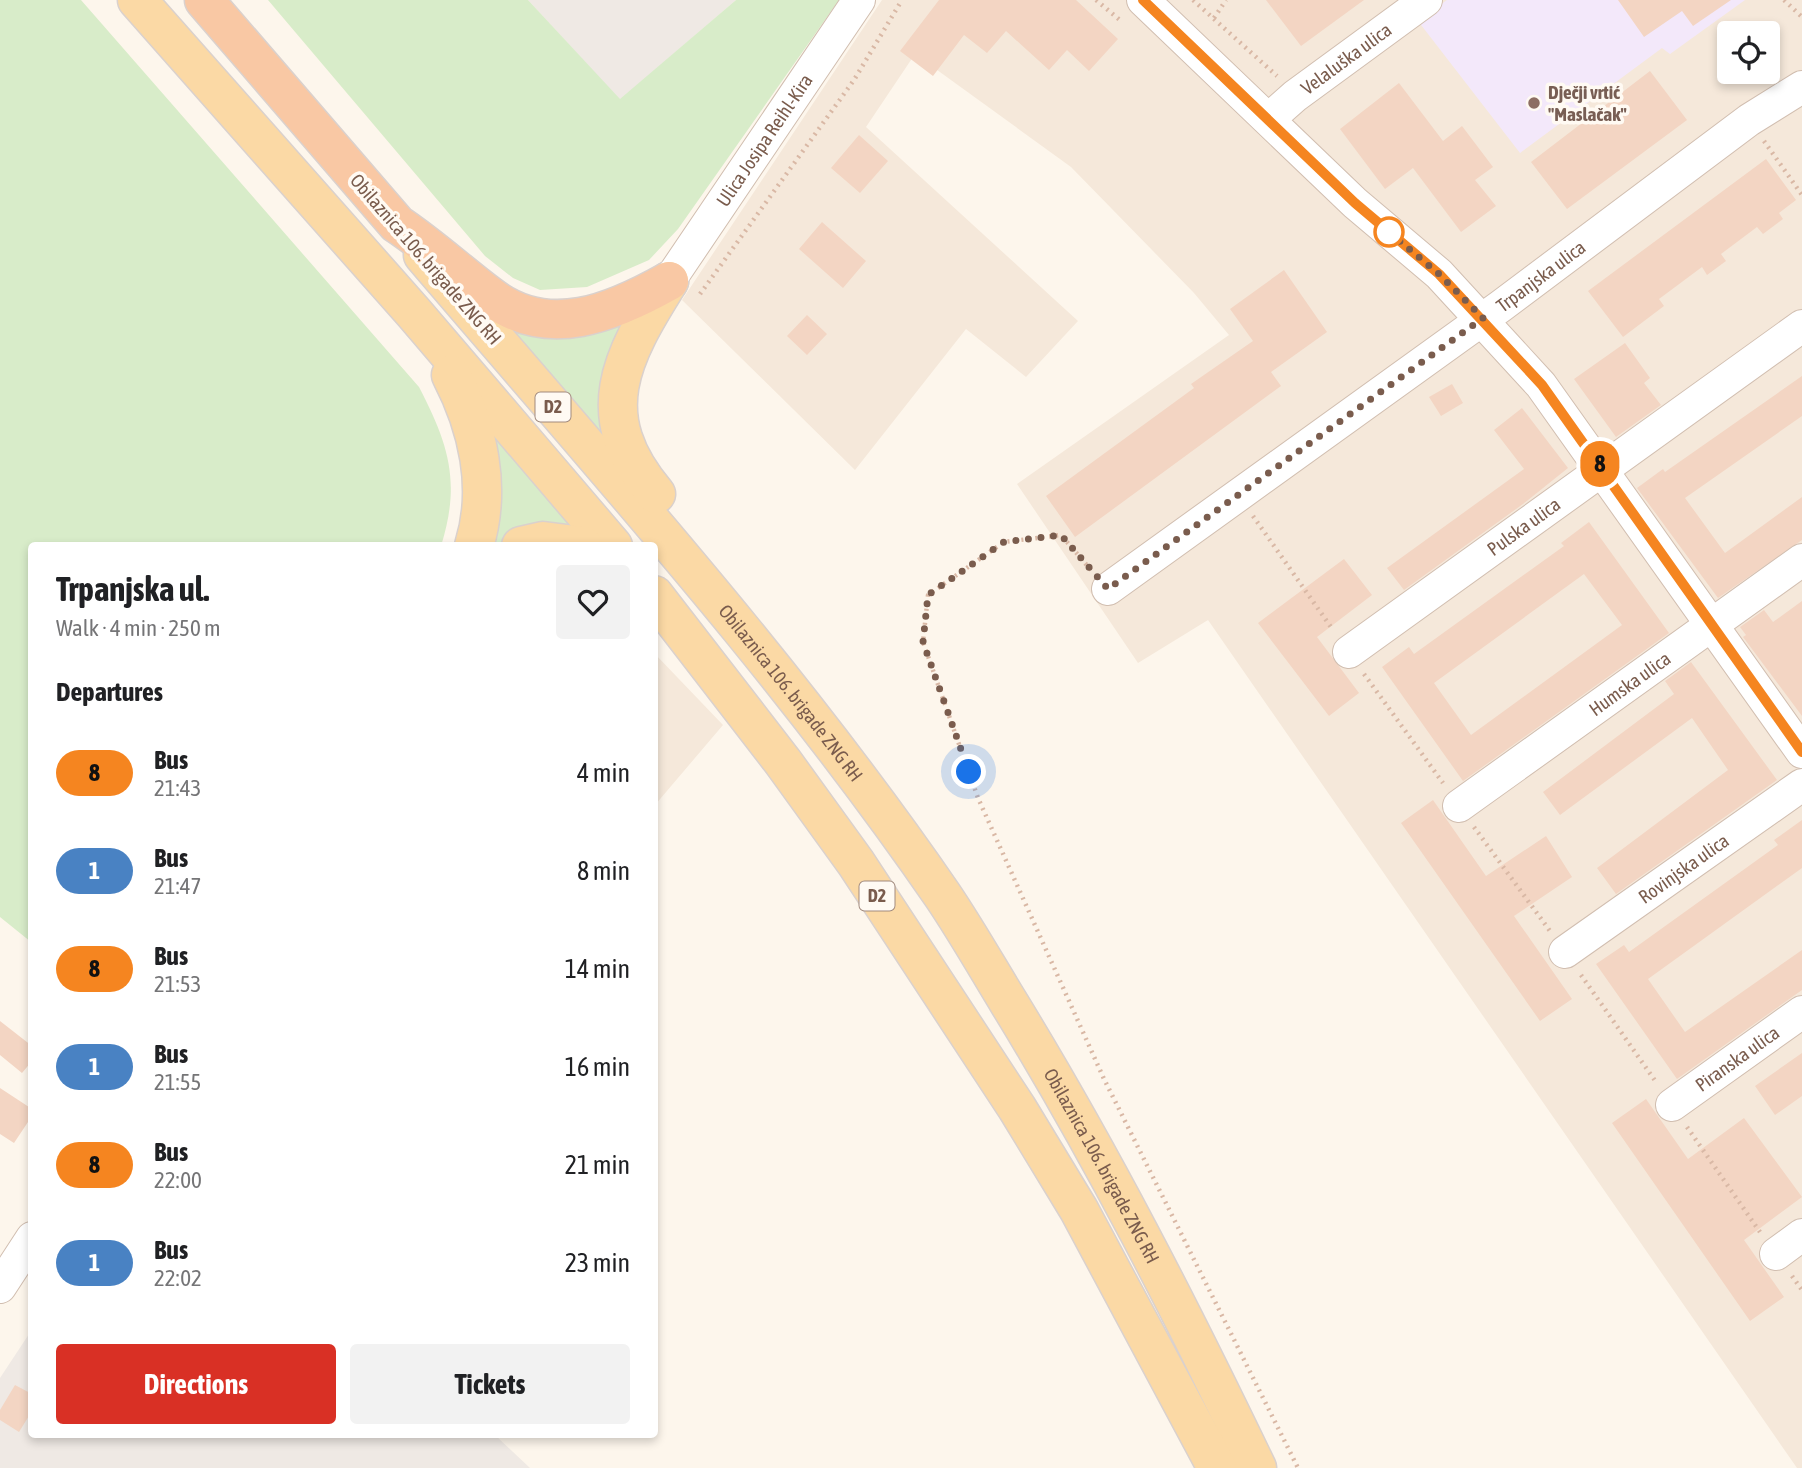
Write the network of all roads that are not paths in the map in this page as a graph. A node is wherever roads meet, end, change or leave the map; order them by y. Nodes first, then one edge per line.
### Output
1 (137, 0) edge
2 (204, 0) edge
3 (859, 0) edge
4 (1426, 0) edge
5 (1135, 13) edge
6 (1802, 87) edge
7 (1269, 120) junction
8 (397, 224) junction
9 (682, 290) junction
10 (414, 313) junction
11 (1483, 318) junction
12 (1802, 326) edge
13 (1603, 469) junction
14 (475, 542) edge
15 (610, 542) edge
16 (1802, 560) edge
17 (1108, 589) road end
18 (708, 590) junction
19 (658, 600) edge
20 (1711, 625) junction
21 (1349, 652) dead end
22 (1802, 752) edge
23 (1802, 785) edge
24 (1459, 806) dead end
25 (1565, 952) dead end
26 (1802, 1012) edge
27 (1672, 1105) dead end
28 (1802, 1235) edge
29 (28, 1244) edge
30 (1776, 1254) dead end
31 (0, 1287) edge
32 (1217, 1468) edge
33 (1257, 1468) edge

1 - 10 main road, D2
2 - 8 highway, Obilaznica 106. brigade ZNG RH / D2
3 - 9 street, Ulica Josipa Reihl-Kira
4 - 7 street, Velaluška ulica
5 - 7 street
6 - 11 street, Trpanjska ulica
7 - 11 street
8 - 9 highway
8 - 18 main road, Obilaznica 106. brigade ZNG RH / D2
9 - 18 main road
10 - 14 main road
10 - 15 main road, D2
11 - 13 street
11 - 17 street, Trpanjska ulica
12 - 13 street, Pulska ulica
13 - 20 street
13 - 21 street, Pulska ulica
16 - 20 street, Humska ulica
18 - 33 main road, Obilaznica 106. brigade ZNG RH / D2
19 - 32 main road, D2
20 - 22 street
20 - 24 street, Humska ulica
23 - 25 street, Rovinjska ulica
26 - 27 street, Piranska ulica
28 - 30 street
29 - 31 street

